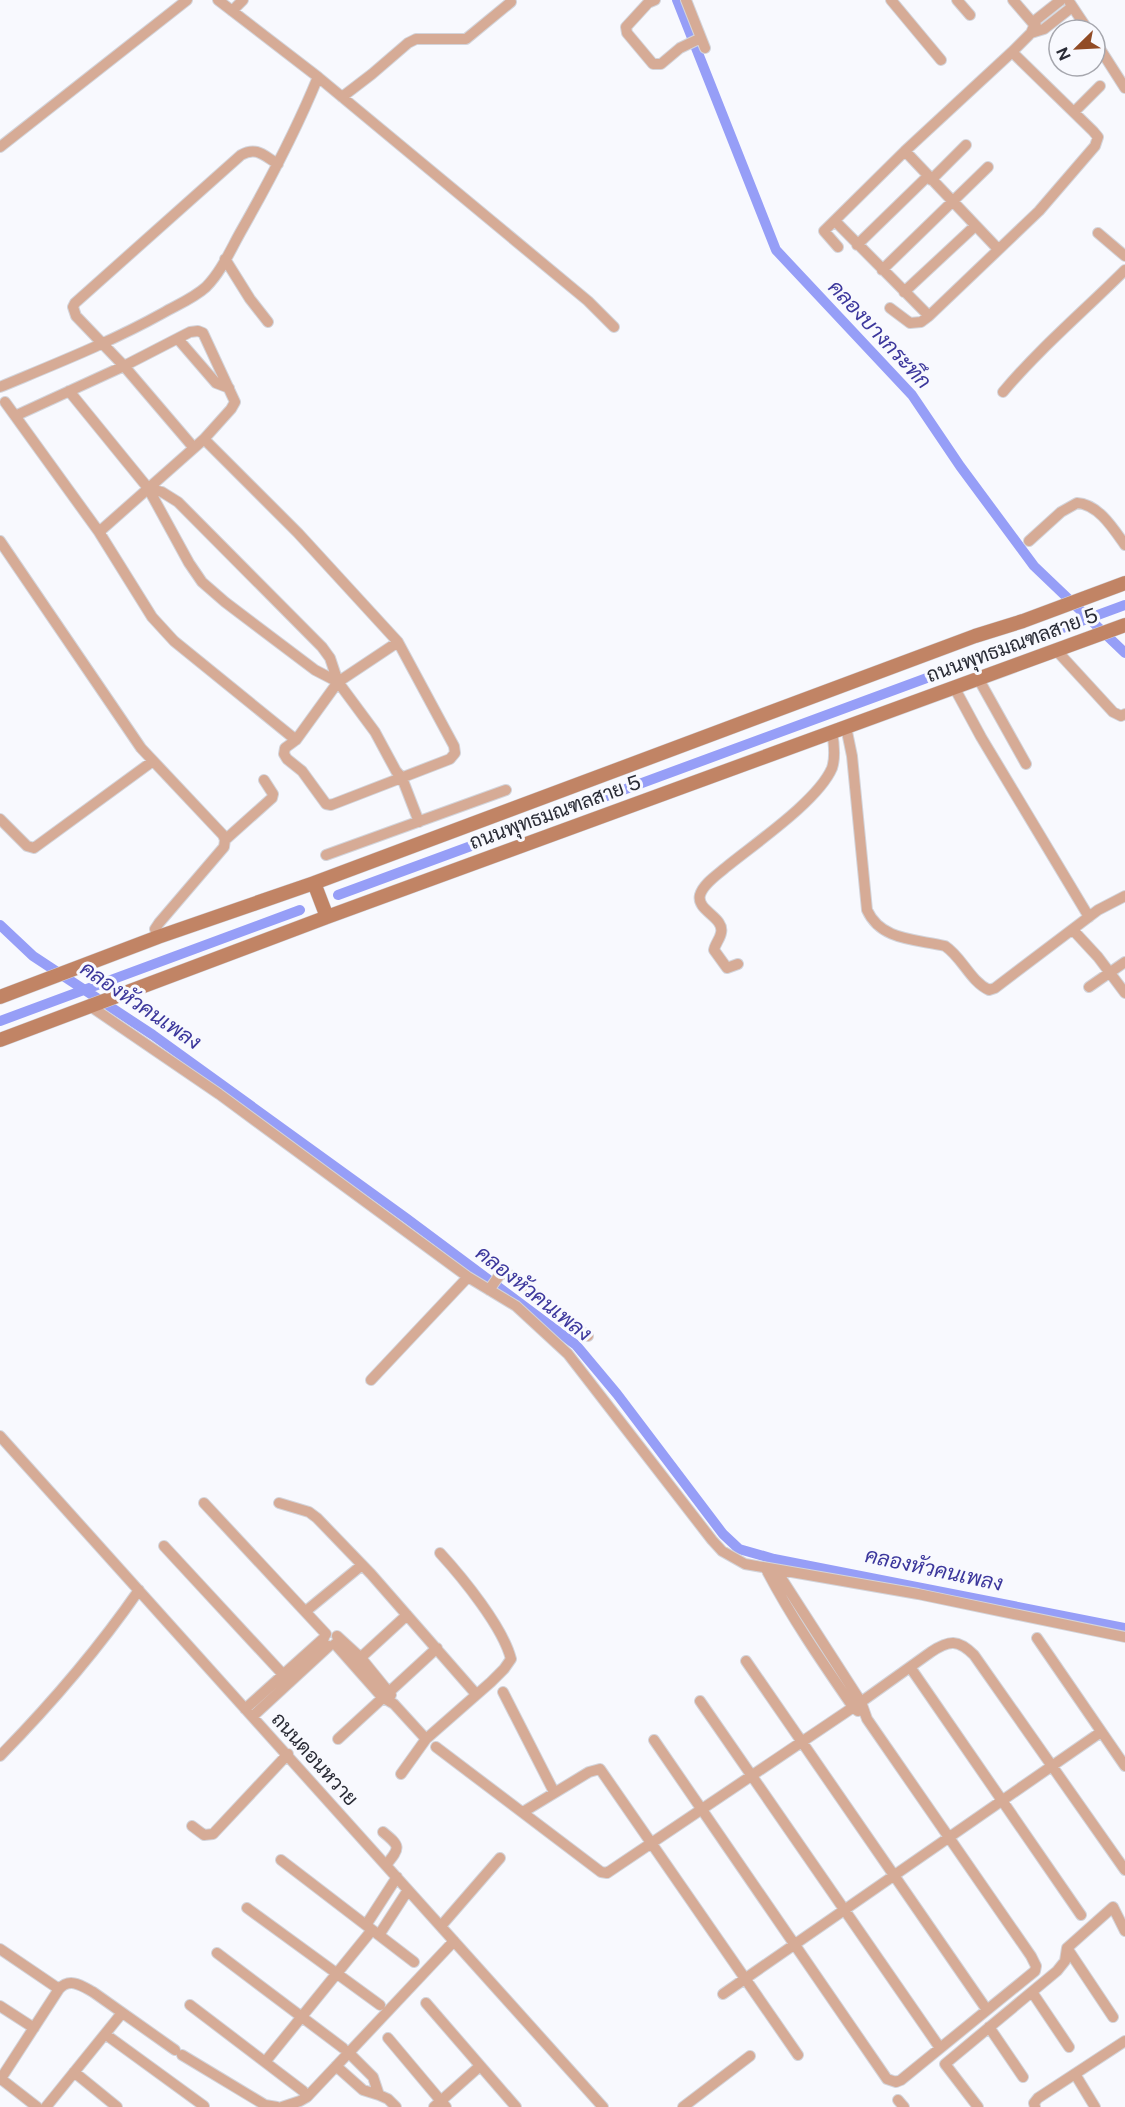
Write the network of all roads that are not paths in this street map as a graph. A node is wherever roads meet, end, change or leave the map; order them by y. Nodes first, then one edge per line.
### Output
1 (187, 0) edge
2 (218, 0) edge
3 (243, 0) edge
4 (655, 0) edge
5 (686, 0) edge
6 (891, 0) edge
7 (957, 0) edge
8 (1013, 0) edge
9 (1061, 0) edge
10 (511, 2) dead end
11 (1070, 3) edge
12 (232, 11) junction
13 (970, 15) dead end
14 (1080, 18) edge
15 (1034, 29) junction
16 (1012, 52) junction
17 (941, 60) dead end
18 (1107, 60) edge
19 (318, 77) junction
20 (1100, 86) dead end
21 (1125, 88) edge
22 (342, 97) junction
23 (1074, 112) junction
24 (966, 145) dead end
25 (0, 147) edge
26 (904, 151) junction
27 (278, 164) junction
28 (988, 167) dead end
29 (930, 178) junction
30 (954, 202) junction
31 (835, 221) junction
32 (975, 226) junction
33 (1098, 233) dead end
34 (857, 245) junction
35 (838, 247) dead end
36 (998, 249) junction
37 (1125, 256) edge
38 (225, 259) junction
39 (882, 270) junction
40 (1125, 270) edge
41 (904, 292) junction
42 (890, 308) dead end
43 (929, 316) junction
44 (268, 322) dead end
45 (614, 327) dead end
46 (178, 339) junction
47 (103, 343) junction
48 (124, 366) junction
49 (0, 387) edge
50 (230, 388) junction
51 (69, 391) junction
52 (1003, 392) dead end
53 (5, 402) dead end
54 (15, 416) junction
55 (204, 439) junction
56 (194, 448) junction
57 (148, 488) junction
58 (99, 532) junction
59 (0, 541) edge
60 (1029, 541) dead end
61 (1125, 545) edge
62 (1125, 583) edge
63 (1120, 626) edge
64 (398, 642) junction
65 (1056, 650) junction
66 (978, 678) junction
67 (338, 682) junction
68 (954, 687) junction
69 (1125, 714) edge
70 (846, 727) junction
71 (832, 732) junction
72 (296, 740) junction
73 (153, 761) junction
74 (1026, 764) dead end
75 (399, 776) junction
76 (264, 780) dead end
77 (506, 790) dead end
78 (0, 819) edge
79 (416, 823) junction
80 (373, 838) junction
81 (225, 840) junction
82 (326, 855) dead end
83 (379, 858) junction
84 (314, 883) junction
85 (1125, 896) edge
86 (327, 917) junction
87 (1089, 917) junction
88 (1072, 930) junction
89 (158, 937) junction
90 (1125, 962) edge
91 (738, 964) dead end
92 (1109, 972) junction
93 (1089, 987) dead end
94 (1125, 993) edge
95 (0, 997) edge
96 (90, 1006) junction
97 (0, 1040) edge
98 (468, 1277) junction
99 (494, 1284) junction
100 (588, 1336) dead end
101 (371, 1380) dead end
102 (0, 1436) edge
103 (204, 1503) dead end
104 (279, 1503) dead end
105 (164, 1546) dead end
106 (440, 1553) dead end
107 (362, 1565) junction
108 (771, 1570) junction
109 (139, 1590) junction
110 (306, 1611) junction
111 (407, 1615) junction
112 (1125, 1637) edge
113 (1037, 1638) dead end
114 (330, 1639) junction
115 (437, 1648) junction
116 (357, 1661) junction
117 (746, 1661) dead end
118 (910, 1666) junction
119 (286, 1679) junction
120 (503, 1692) dead end
121 (385, 1694) junction
122 (477, 1694) junction
123 (700, 1701) dead end
124 (857, 1705) junction
125 (249, 1712) junction
126 (1101, 1732) junction
127 (338, 1738) dead end
128 (426, 1739) junction
129 (654, 1740) dead end
130 (803, 1741) junction
131 (436, 1747) dead end
132 (288, 1754) junction
133 (0, 1756) edge
134 (1052, 1765) junction
135 (1125, 1767) edge
136 (402, 1774) dead end
137 (750, 1776) junction
138 (554, 1792) junction
139 (1000, 1801) junction
140 (701, 1810) junction
141 (523, 1812) junction
142 (192, 1826) dead end
143 (382, 1832) dead end
144 (948, 1836) junction
145 (652, 1844) junction
146 (500, 1858) dead end
147 (281, 1860) dead end
148 (386, 1864) junction
149 (1125, 1870) edge
150 (893, 1875) junction
151 (397, 1877) junction
152 (408, 1890) junction
153 (247, 1908) dead end
154 (843, 1911) junction
155 (1081, 1915) dead end
156 (441, 1926) junction
157 (372, 1930) junction
158 (1125, 1931) edge
159 (454, 1941) junction
160 (794, 1944) junction
161 (1066, 1948) junction
162 (0, 1949) edge
163 (217, 1953) dead end
164 (414, 1962) dead end
165 (337, 1974) junction
166 (745, 1979) junction
167 (59, 1989) junction
168 (1032, 1992) junction
169 (723, 1994) dead end
170 (426, 2002) dead end
171 (190, 2005) dead end
172 (380, 2005) dead end
173 (0, 2006) edge
174 (987, 2010) junction
175 (122, 2013) junction
176 (1113, 2017) dead end
177 (302, 2018) junction
178 (989, 2027) junction
179 (34, 2028) junction
180 (105, 2034) junction
181 (388, 2038) dead end
182 (1122, 2043) edge
183 (1069, 2047) dead end
184 (940, 2048) junction
185 (346, 2050) junction
186 (798, 2055) dead end
187 (750, 2056) dead end
188 (1125, 2057) edge
189 (265, 2062) junction
190 (336, 2066) junction
191 (480, 2066) junction
192 (74, 2072) junction
193 (2, 2074) edge
194 (1075, 2074) junction
195 (1023, 2077) dead end
196 (303, 2091) dead end
197 (379, 2095) junction
198 (441, 2105) edge
199 (204, 2106) edge
200 (37, 2107) edge
201 (46, 2107) edge
202 (117, 2107) edge
203 (280, 2107) edge
204 (396, 2107) edge
205 (516, 2107) edge
206 (603, 2107) edge
207 (683, 2107) edge
208 (978, 2107) edge
209 (1035, 2107) edge
210 (1095, 2107) edge

1 - 25 street
2 - 12 street
3 - 12 street
4 - 5 street
6 - 17 street
7 - 13 street
8 - 15 street
9 - 15 street
10 - 22 street
11 - 14 street
11 - 15 street
12 - 19 street
15 - 16 street
16 - 23 street
16 - 26 street
18 - 21 street
19 - 22 street
19 - 27 street
20 - 23 street
22 - 45 street
23 - 36 street
24 - 29 street
26 - 29 street
26 - 31 street
27 - 38 street
27 - 47 street
28 - 30 street
29 - 30 street
29 - 34 street
30 - 32 street
30 - 39 street
31 - 34 street
31 - 35 street
32 - 36 street
32 - 41 street
33 - 37 street
34 - 39 street
36 - 43 street
38 - 44 street
38 - 47 street
39 - 41 street
40 - 52 street
41 - 43 street
42 - 43 street
46 - 48 street
46 - 50 street
46 - 50 street
47 - 48 street
47 - 49 street
48 - 51 street
48 - 56 street
50 - 55 street
51 - 54 street
51 - 57 street
53 - 54 street
54 - 58 street
55 - 56 street
55 - 64 street
56 - 57 street
57 - 58 street
57 - 67 street
57 - 67 street
58 - 72 street
59 - 73 street
60 - 61 street
62 - 83 main road, ถนนพุทธมณฑลสาย 5
63 - 65 main road, ถนนพุทธมณฑลสาย 5
64 - 67 street
64 - 75 street
65 - 66 main road, ถนนพุทธมณฑลสาย 5
65 - 69 street
66 - 68 main road, ถนนพุทธมณฑลสาย 5
66 - 74 street
67 - 72 street
67 - 75 street
68 - 70 main road, ถนนพุทธมณฑลสาย 5
68 - 87 street
70 - 71 main road, ถนนพุทธมณฑลสาย 5
70 - 88 street
71 - 86 main road, ถนนพุทธมณฑลสาย 5
71 - 91 street
72 - 75 street
73 - 78 street
73 - 81 street
75 - 79 street
76 - 81 street
77 - 79 street
79 - 80 street
80 - 82 street
80 - 83 street
81 - 89 street
83 - 84 main road, ถนนพุทธมณฑลสาย 5
84 - 86 main road
84 - 89 main road, ถนนพุทธมณฑลสาย 5
85 - 87 street
86 - 96 main road, ถนนพุทธมณฑลสาย 5
87 - 88 street
88 - 92 street
89 - 95 main road, ถนนพุทธมณฑลสาย 5
90 - 92 street
92 - 93 street
92 - 94 street
96 - 97 main road, ถนนพุทธมณฑลสาย 5
96 - 98 street
98 - 99 street
98 - 101 street
99 - 100 street
99 - 108 street
102 - 109 street, ถนนดอนหวาย
103 - 110 street
104 - 107 street
105 - 119 street
106 - 122 street
107 - 110 street
107 - 111 street
108 - 112 street
108 - 124 street
109 - 125 street, ถนนดอนหวาย
109 - 133 street
110 - 114 street
111 - 115 street
111 - 116 street
113 - 126 street
114 - 116 street
114 - 119 street
115 - 121 street
115 - 122 street
116 - 121 street
117 - 130 street
118 - 124 street
118 - 134 street
118 - 139 street
119 - 125 street
120 - 138 street
121 - 127 street
121 - 128 street
122 - 128 street
123 - 137 street
124 - 130 street
124 - 144 street
125 - 132 street, ถนนดอนหวาย
126 - 134 street
126 - 135 street
128 - 136 street
129 - 140 street
130 - 137 street
130 - 150 street
131 - 141 street
132 - 142 street
132 - 148 street, ถนนดอนหวาย
134 - 139 street
134 - 149 street
137 - 140 street
137 - 154 street
138 - 141 street
138 - 145 street
139 - 144 street
139 - 155 street
140 - 145 street
140 - 160 street
141 - 145 street
143 - 148 street
144 - 150 street
144 - 174 street
145 - 166 street
146 - 156 street
147 - 157 street
148 - 151 street, ถนนดอนหวาย
150 - 154 street
150 - 174 street
151 - 152 street, ถนนดอนหวาย
151 - 157 street
152 - 156 street, ถนนดอนหวาย
152 - 157 street
153 - 165 street
154 - 160 street
154 - 184 street
156 - 159 street, ถนนดอนหวาย
157 - 164 street
157 - 165 street
158 - 161 street
159 - 185 street
159 - 206 street, ถนนดอนหวาย
160 - 166 street
160 - 184 street
161 - 168 street
161 - 176 street
162 - 167 street
163 - 177 street
165 - 172 street
165 - 177 street
166 - 169 street
166 - 186 street
167 - 175 street
167 - 179 street
168 - 178 street
168 - 183 street
170 - 191 street
171 - 189 street
173 - 179 street
174 - 184 street
175 - 180 street
175 - 203 street
177 - 185 street
177 - 189 street
178 - 195 street
178 - 208 street
179 - 193 street
180 - 192 street
180 - 199 street
181 - 198 street
182 - 188 street
182 - 194 street
185 - 190 street
185 - 197 street
187 - 207 street
189 - 196 street
190 - 197 street
190 - 203 street
191 - 198 street
191 - 205 street
192 - 201 street
192 - 202 street
193 - 200 street
194 - 209 street
194 - 210 street
197 - 204 street

